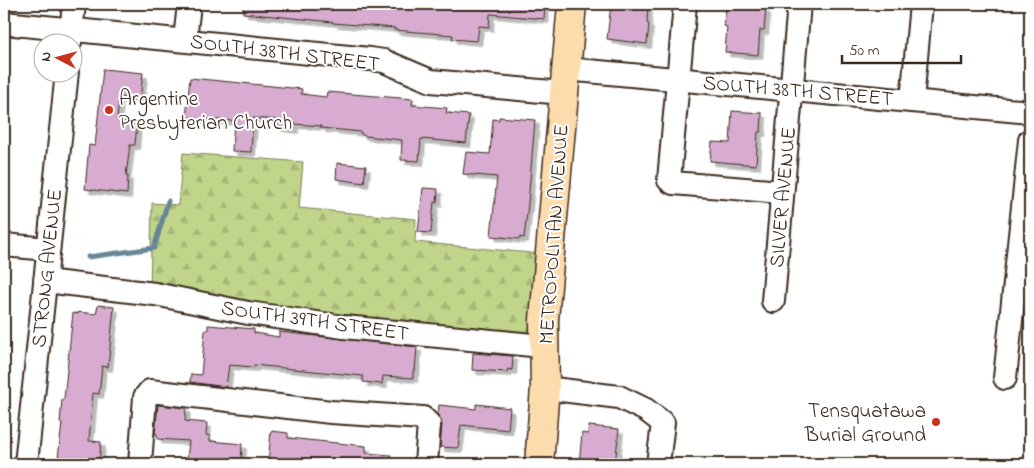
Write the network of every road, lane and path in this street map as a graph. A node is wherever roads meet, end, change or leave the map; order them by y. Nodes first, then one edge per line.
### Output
1 (74, 4) edge
2 (189, 4) edge
3 (572, 4) edge
4 (685, 4) edge
5 (799, 4) edge
6 (921, 4) edge
7 (4, 23) edge
8 (50, 32) edge
9 (71, 32) edge
10 (82, 36) edge
11 (185, 40) junction
12 (677, 79) junction
13 (565, 81) junction
14 (66, 82) edge
15 (791, 90) junction
16 (912, 101) junction
17 (1030, 112) edge
18 (1030, 140) edge
19 (782, 192) junction
20 (4, 245) edge
21 (48, 249) junction
22 (45, 281) junction
23 (773, 301) dead end
24 (543, 346) junction
25 (1005, 378) dead end
26 (545, 388) junction
27 (26, 464) edge
28 (140, 464) edge
29 (426, 464) edge
30 (539, 464) edge
31 (658, 464) edge

1 - 9 street
2 - 11 street
3 - 13 main road, METROPOLITAN AVENUE
4 - 12 street
5 - 15 street, SILVER AVENUE
6 - 16 street
7 - 8 street, SOUTH 38TH STREET
10 - 11 street, SOUTH 38TH STREET
11 - 13 street, SOUTH 38TH STREET
12 - 13 street, SOUTH 38TH STREET
12 - 15 street, SOUTH 38TH STREET
12 - 19 street
13 - 24 main road, METROPOLITAN AVENUE
14 - 21 street, STRONG AVENUE
15 - 16 street, SOUTH 38TH STREET
15 - 19 street, SILVER AVENUE
16 - 17 street, SOUTH 38TH STREET
18 - 25 street
19 - 23 street, SILVER AVENUE
20 - 21 street
21 - 22 street, STRONG AVENUE
22 - 24 street, SOUTH 39TH STREET
22 - 27 street, STRONG AVENUE
24 - 26 main road, METROPOLITAN AVENUE
26 - 30 main road, METROPOLITAN AVENUE
26 - 31 street
28 - 29 street

